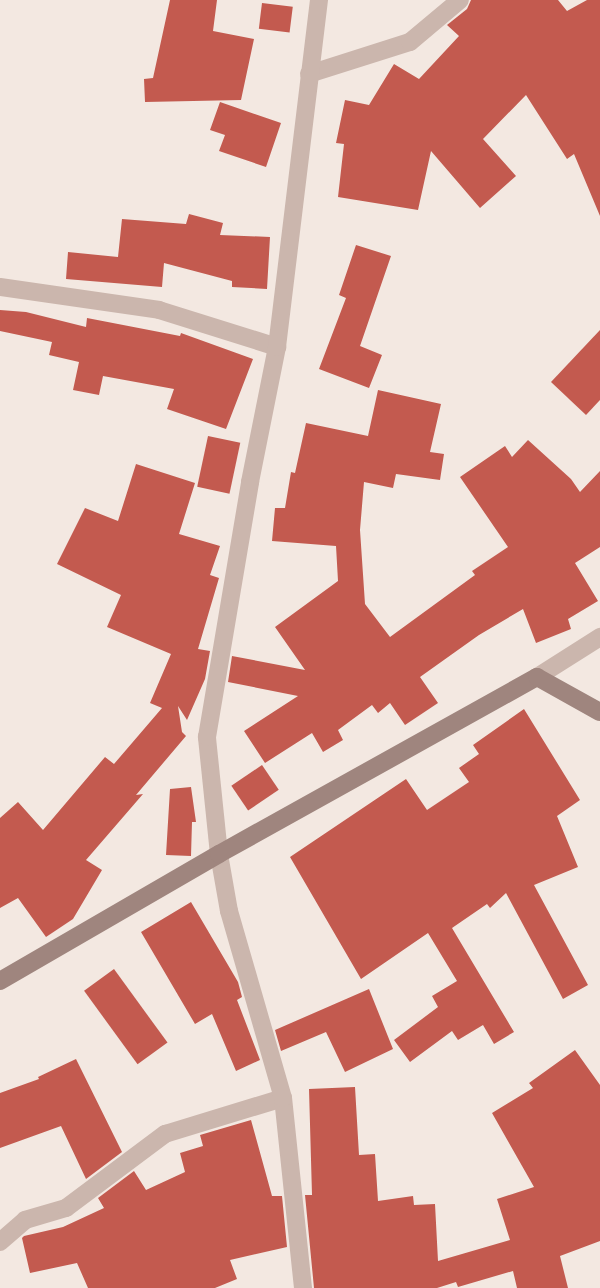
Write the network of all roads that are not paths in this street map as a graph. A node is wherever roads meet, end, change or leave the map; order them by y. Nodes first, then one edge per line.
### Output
1 (319, 0) edge
2 (460, 0) edge
3 (309, 74) junction
4 (0, 287) edge
5 (277, 347) junction
6 (600, 637) edge
7 (537, 677) junction
8 (600, 712) edge
9 (219, 854) junction
10 (0, 981) edge
11 (283, 1098) junction
12 (0, 1242) edge
13 (303, 1288) edge

1 - 3 street
2 - 3 street
3 - 5 street
4 - 5 street
5 - 9 street
6 - 7 street
7 - 8 street
7 - 9 street
9 - 10 street
9 - 11 street
11 - 12 street
11 - 13 street

